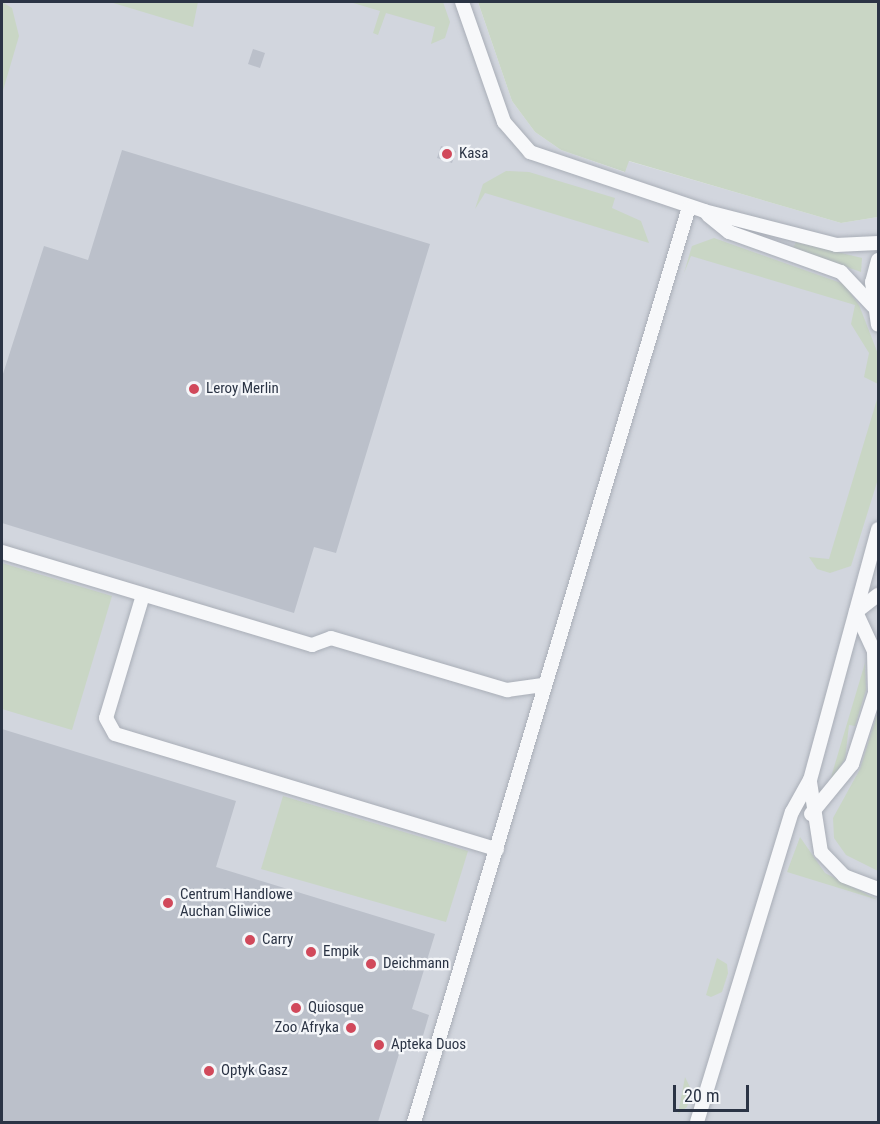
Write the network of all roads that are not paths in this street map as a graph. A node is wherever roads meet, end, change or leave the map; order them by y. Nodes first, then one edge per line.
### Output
1 (462, 2) edge
2 (689, 207) junction
3 (704, 211) junction
4 (879, 243) edge
5 (879, 260) edge
6 (873, 306) junction
7 (879, 325) edge
8 (879, 529) edge
9 (2, 552) edge
10 (143, 595) junction
11 (879, 595) edge
12 (856, 612) junction
13 (543, 685) junction
14 (810, 780) junction
15 (811, 814) junction
16 (497, 849) junction
17 (878, 888) edge
18 (414, 1122) edge
19 (697, 1122) edge

1 - 2 lane
2 - 3 lane
2 - 13 lane
3 - 4 lane
3 - 6 lane
5 - 6 lane
6 - 7 lane
8 - 12 lane
9 - 10 lane
10 - 13 lane
10 - 16 lane
11 - 12 lane
12 - 14 lane
12 - 15 lane
13 - 16 lane
14 - 15 lane
14 - 19 lane
15 - 17 lane
16 - 18 lane

